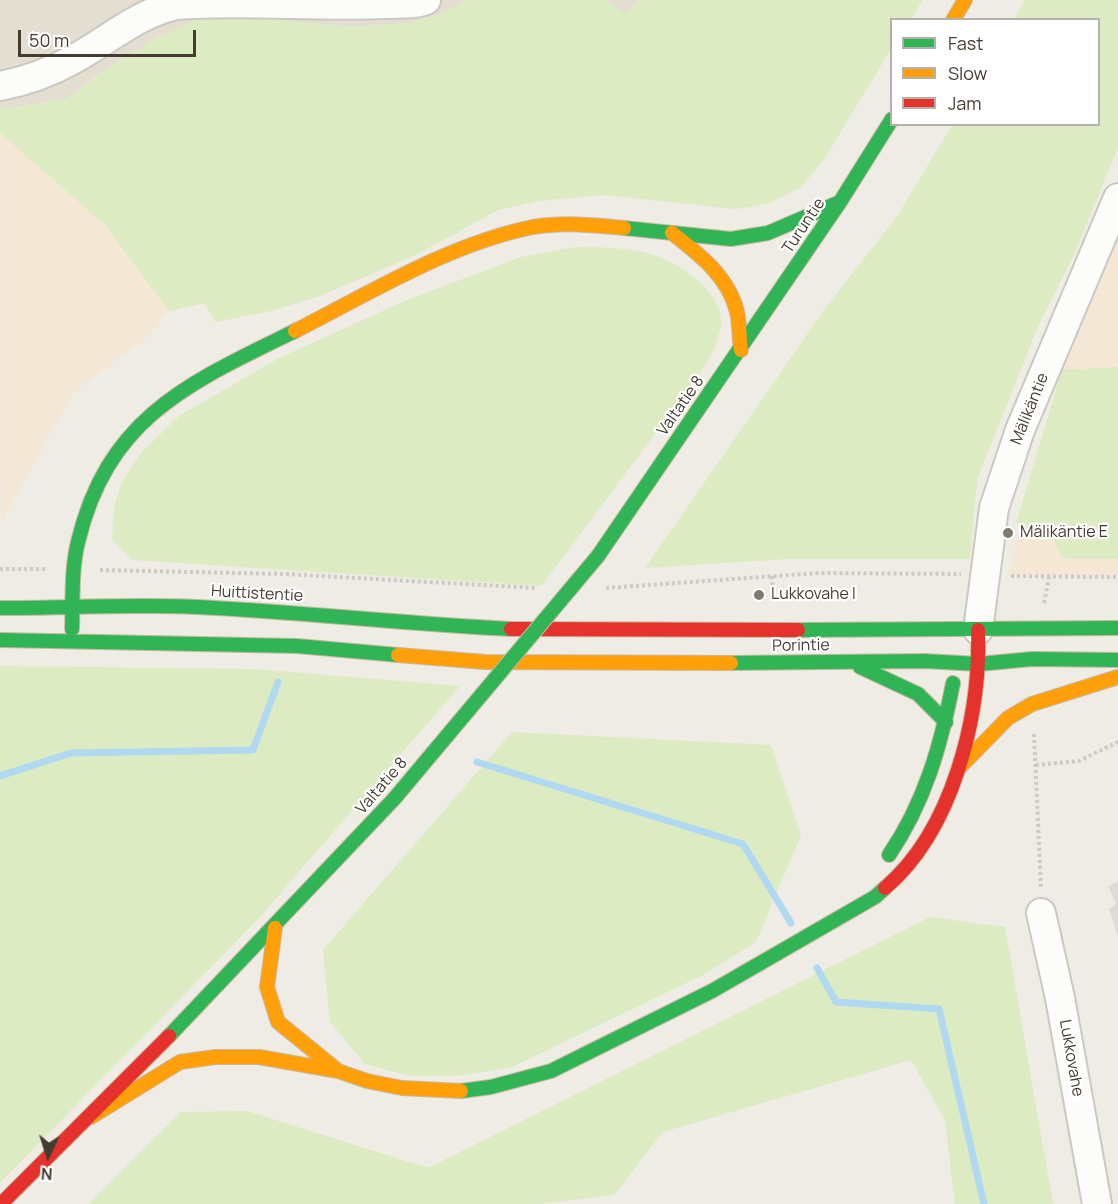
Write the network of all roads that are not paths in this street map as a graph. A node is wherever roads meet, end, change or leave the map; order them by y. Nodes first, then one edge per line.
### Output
1 (426, 0) edge
2 (965, 0) edge
3 (307, 1) edge
4 (954, 18) edge
5 (0, 87) edge
6 (890, 121) edge
7 (1118, 198) edge
8 (840, 202) junction
9 (670, 232) junction
10 (741, 350) junction
11 (0, 608) edge
12 (73, 609) junction
13 (1118, 628) edge
14 (512, 629) joint
15 (978, 630) junction
16 (0, 640) edge
17 (72, 640) junction
18 (1118, 660) edge
19 (847, 661) junction
20 (957, 664) junction
21 (979, 664) junction
22 (1118, 677) edge
23 (946, 722) junction
24 (960, 767) junction
25 (880, 865) dead end
26 (858, 889) dead end
27 (1041, 913) road end
28 (829, 921) junction
29 (274, 928) junction
30 (338, 1071) junction
31 (91, 1117) junction
32 (1, 1204) edge
33 (1097, 1204) edge

1 - 3 street
2 - 4 highway
3 - 5 street
6 - 8 highway, Turuntie
7 - 15 street, Mälikäntie
8 - 9 highway
8 - 10 highway, Turuntie
9 - 10 highway
9 - 12 highway
10 - 29 highway, Valtatie 8, bridge
11 - 12 highway, Huittistentie
12 - 14 highway, Huittistentie
12 - 17 highway
13 - 15 highway, Porintie
14 - 15 highway, Porintie
15 - 20 highway
15 - 21 highway
16 - 17 highway
17 - 19 highway, Porintie
18 - 21 highway, Porintie
19 - 20 highway, Porintie
19 - 23 highway
20 - 21 highway, Porintie
20 - 23 highway
21 - 24 highway
22 - 24 highway
23 - 25 highway
24 - 28 highway
26 - 28 highway
27 - 33 street, Lukkovahe
28 - 30 highway
29 - 30 highway
29 - 31 highway, Valtatie 8
30 - 31 highway
31 - 32 highway, Valtatie 8

